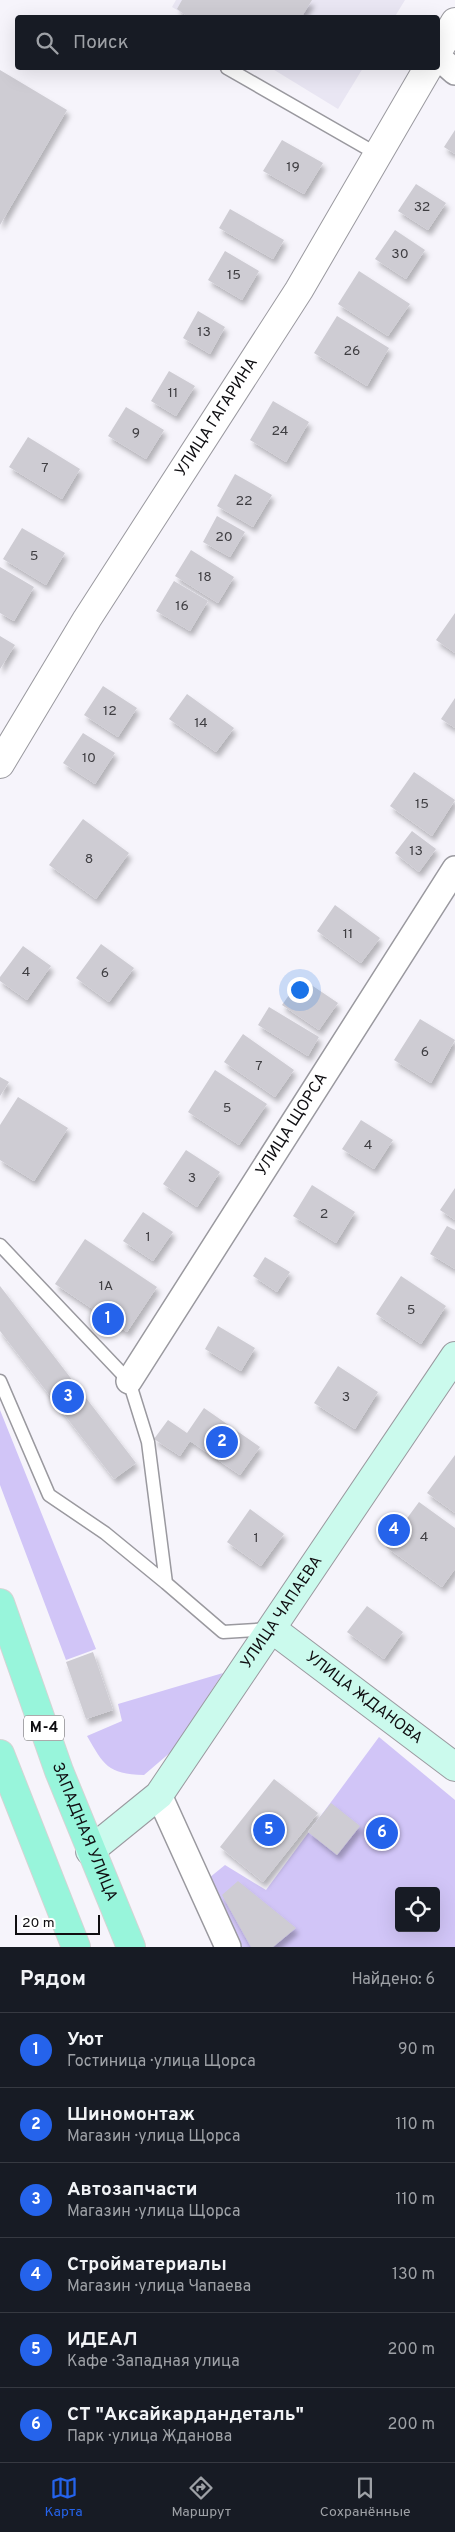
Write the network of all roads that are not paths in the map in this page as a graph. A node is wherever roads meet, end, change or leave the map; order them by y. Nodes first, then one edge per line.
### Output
1 (455, 22) edge
2 (440, 48) edge
3 (440, 59) edge
4 (231, 70) edge
5 (427, 70) edge
6 (455, 72) edge
7 (378, 154) junction
8 (0, 764) edge
9 (455, 869) edge
10 (0, 1245) edge
11 (455, 1356) edge
12 (0, 1381) edge
13 (129, 1381) junction
14 (166, 1583) junction
15 (0, 1603) edge
16 (272, 1629) junction
17 (0, 1754) edge
18 (455, 1768) edge
19 (159, 1795) junction
20 (90, 1851) junction
21 (76, 1947) edge
22 (131, 1947) edge
23 (228, 1947) edge

1 - 2 street
3 - 6 street
4 - 7 lane
5 - 7 street, УЛИЦА ГАГАРИНА
7 - 8 street, УЛИЦА ГАГАРИНА
9 - 13 street, УЛИЦА ЩОРСА
10 - 13 lane
11 - 16 main road, УЛИЦА ЧАПАЕВА
12 - 14 lane
13 - 14 lane
14 - 16 lane
15 - 20 main road, ЗАПАДНАЯ УЛИЦА / М-4
16 - 18 main road, УЛИЦА ЖДАНОВА
16 - 19 main road, УЛИЦА ЧАПАЕВА
17 - 21 main road
19 - 20 main road, УЛИЦА ЧАПАЕВА
19 - 23 street
20 - 22 main road, ЗАПАДНАЯ УЛИЦА / М-4

